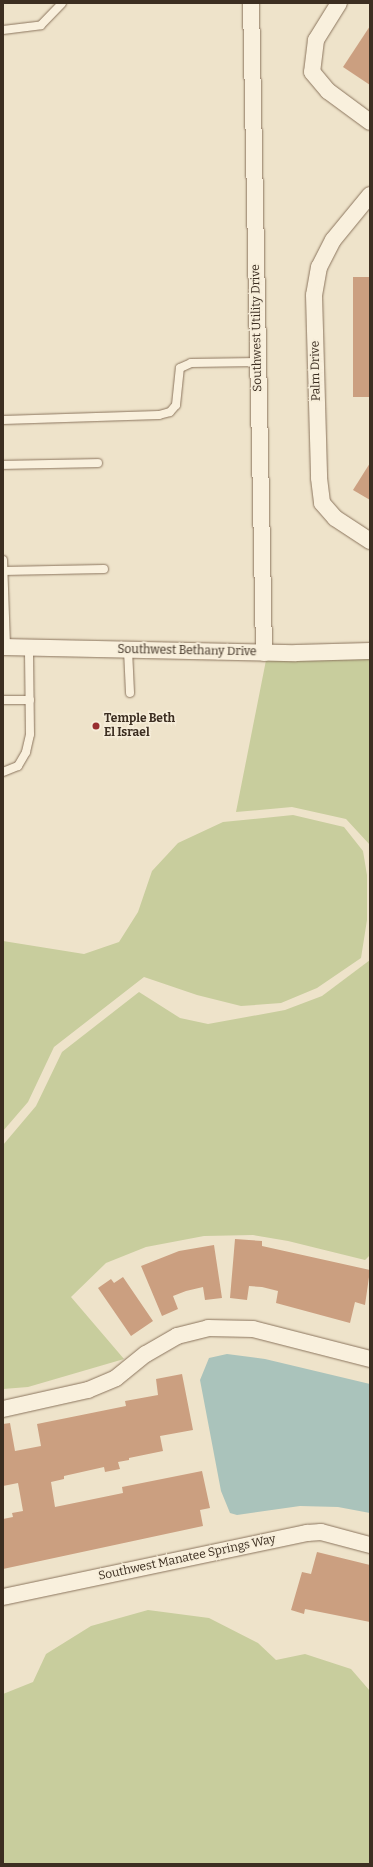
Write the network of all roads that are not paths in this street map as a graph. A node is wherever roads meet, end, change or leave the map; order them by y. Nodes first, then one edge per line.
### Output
1 (62, 3) edge
2 (251, 3) edge
3 (339, 3) edge
4 (3, 30) edge
5 (370, 122) edge
6 (370, 195) edge
7 (258, 362) junction
8 (3, 420) edge
9 (98, 463) dead end
10 (3, 465) edge
11 (370, 541) edge
12 (3, 560) edge
13 (104, 569) dead end
14 (3, 571) edge
15 (4, 648) edge
16 (29, 648) junction
17 (128, 650) junction
18 (370, 651) edge
19 (264, 653) junction
20 (130, 694) dead end
21 (3, 700) edge
22 (30, 700) junction
23 (3, 772) edge
24 (370, 1359) edge
25 (3, 1409) edge
26 (370, 1545) edge
27 (3, 1597) edge

1 - 4 lane
2 - 7 street, Southwest Utility Drive
3 - 5 street
6 - 11 street, Palm Drive
7 - 8 lane
7 - 19 street, Southwest Utility Drive
9 - 10 lane
12 - 14 lane
13 - 14 lane
14 - 15 lane
15 - 16 street, Southwest Bethany Drive
16 - 17 street, Southwest Bethany Drive
16 - 22 lane
17 - 19 street, Southwest Bethany Drive
17 - 20 lane
18 - 19 street, Southwest Bethany Drive
21 - 22 lane
22 - 23 lane
24 - 25 street
26 - 27 street, Southwest Manatee Springs Way

